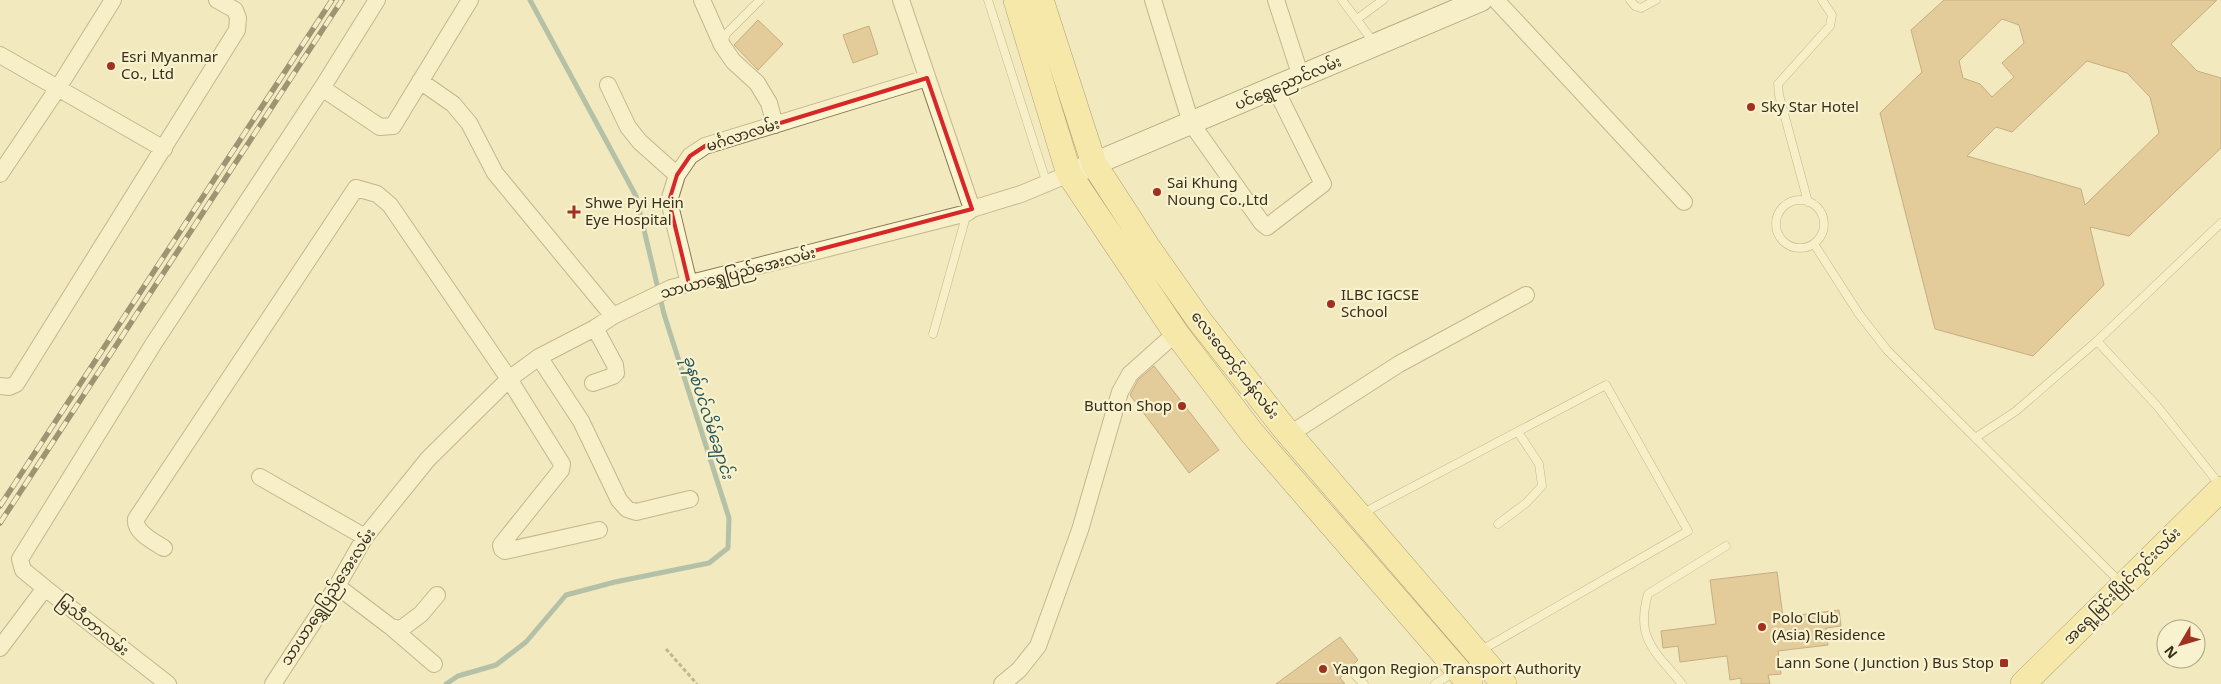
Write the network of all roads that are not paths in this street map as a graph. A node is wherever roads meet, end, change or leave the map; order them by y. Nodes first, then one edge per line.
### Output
1 (113, 0) edge
2 (216, 0) edge
3 (376, 0) edge
4 (470, 0) edge
5 (702, 0) edge
6 (760, 0) edge
7 (901, 0) edge
8 (988, 0) edge
9 (1016, 0) edge
10 (1042, 0) edge
11 (1153, 0) edge
12 (1276, 0) edge
13 (1342, 0) edge
14 (1383, 0) edge
15 (1481, 0) edge
16 (1496, 0) edge
17 (1630, 0) edge
18 (1656, 0) edge
19 (1822, 0) edge
20 (1357, 20) junction
21 (722, 45) junction
22 (1376, 45) junction
23 (0, 55) edge
24 (1301, 77) junction
25 (927, 78) junction
26 (420, 81) junction
27 (608, 85) dead end
28 (58, 88) junction
29 (322, 88) junction
30 (1275, 88) junction
31 (1191, 123) junction
32 (775, 125) junction
33 (164, 149) junction
34 (1094, 164) junction
35 (0, 174) edge
36 (1069, 174) junction
37 (677, 175) junction
38 (1047, 184) junction
39 (1684, 202) dead end
40 (1808, 202) junction
41 (969, 211) junction
42 (2221, 223) edge
43 (1814, 244) junction
44 (689, 284) junction
45 (1526, 295) dead end
46 (614, 316) junction
47 (595, 328) junction
48 (1176, 333) junction
49 (933, 334) dead end
50 (2097, 341) junction
51 (539, 357) junction
52 (509, 379) junction
53 (593, 383) dead end
54 (0, 386) edge
55 (1287, 431) junction
56 (1518, 432) junction
57 (1975, 438) junction
58 (1263, 446) junction
59 (260, 476) dead end
60 (2221, 488) edge
61 (690, 499) dead end
62 (1359, 515) junction
63 (1498, 524) dead end
64 (598, 530) dead end
65 (364, 537) junction
66 (1726, 546) dead end
67 (164, 548) dead end
68 (2123, 585) junction
69 (337, 586) junction
70 (45, 588) junction
71 (437, 595) dead end
72 (391, 627) junction
73 (0, 648) edge
74 (434, 664) dead end
75 (1480, 671) edge
76 (1356, 676) dead end
77 (168, 684) edge
78 (273, 684) edge
79 (1002, 684) edge
80 (1364, 684) edge
81 (1435, 684) edge
82 (1682, 684) edge
83 (2023, 684) edge

1 - 28 street
2 - 33 street
3 - 29 street
4 - 26 street
5 - 21 street
6 - 21 lane
7 - 25 street
8 - 38 lane
9 - 36 main road, လေးထောင့်ကန်လမ်း
10 - 34 main road, လေးထောင့်ကန်လမ်း
11 - 31 street
12 - 24 street
13 - 20 lane
14 - 20 lane
15 - 22 street, ပင်ရွှေညောင်လမ်း
16 - 39 street
17 - 18 lane
19 - 40 lane
20 - 22 lane
21 - 32 street
22 - 24 street, ပင်ရွှေညောင်လမ်း
23 - 28 street
24 - 30 street, ပင်ရွှေညောင်လမ်း
25 - 32 street, မင်္ဂလာလမ်း
25 - 41 street
26 - 29 street
26 - 46 street
27 - 37 street
28 - 33 street
28 - 35 street
29 - 70 street, မြသီတာလမ်း
30 - 31 street, ပင်ရွှေညောင်လမ်း
30 - 31 street
31 - 34 street, ပင်ရွှေညောင်လမ်း
32 - 37 street, မင်္ဂလာလမ်း
33 - 54 street
34 - 36 street, သာယာရွှေပြည်အေးလမ်း
34 - 55 main road, လေးထောင့်ကန်လမ်း
36 - 38 street, သာယာရွှေပြည်အေးလမ်း
36 - 48 main road, လေးထောင့်ကန်လမ်း
37 - 44 street, မင်္ဂလာလမ်း
38 - 41 street, သာယာရွှေပြည်အေးလမ်း
40 - 43 lane
40 - 43 lane
41 - 44 street, သာယာရွှေပြည်အေးလမ်း
41 - 49 lane
42 - 50 lane
43 - 57 lane
44 - 46 street, သာယာရွှေပြည်အေးလမ်း
45 - 55 street
46 - 47 street, သာယာရွှေပြည်အေးလမ်း
47 - 51 street, သာယာရွှေပြည်အေးလမ်း
47 - 53 street
48 - 58 main road, လေးထောင့်ကန်လမ်း
48 - 79 street
50 - 57 lane
50 - 60 lane
51 - 52 street, သာယာရွှေပြည်အေးလမ်း
51 - 61 street
52 - 64 street
52 - 65 street, သာယာရွှေပြည်အေးလမ်း
52 - 67 street
55 - 58 main road
55 - 62 main road, လေးထောင့်ကန်လမ်း
56 - 62 lane
56 - 63 lane
56 - 75 lane
57 - 68 lane
58 - 75 main road, လေးထောင့်ကန်လမ်း
59 - 65 street
60 - 68 main road, အရှေ့မြင်းပြိုင်ကွင်းလမ်း
62 - 75 main road, လေးထောင့်ကန်လမ်း
65 - 69 street, သာယာရွှေပြည်အေးလမ်း
66 - 82 lane
68 - 83 main road, အရှေ့မြင်းပြိုင်ကွင်းလမ်း
69 - 72 street
69 - 78 street, သာယာရွှေပြည်အေးလမ်း
70 - 73 street
70 - 77 street, မြသီတာလမ်း
71 - 72 street
72 - 74 street
75 - 81 lane
76 - 80 lane

